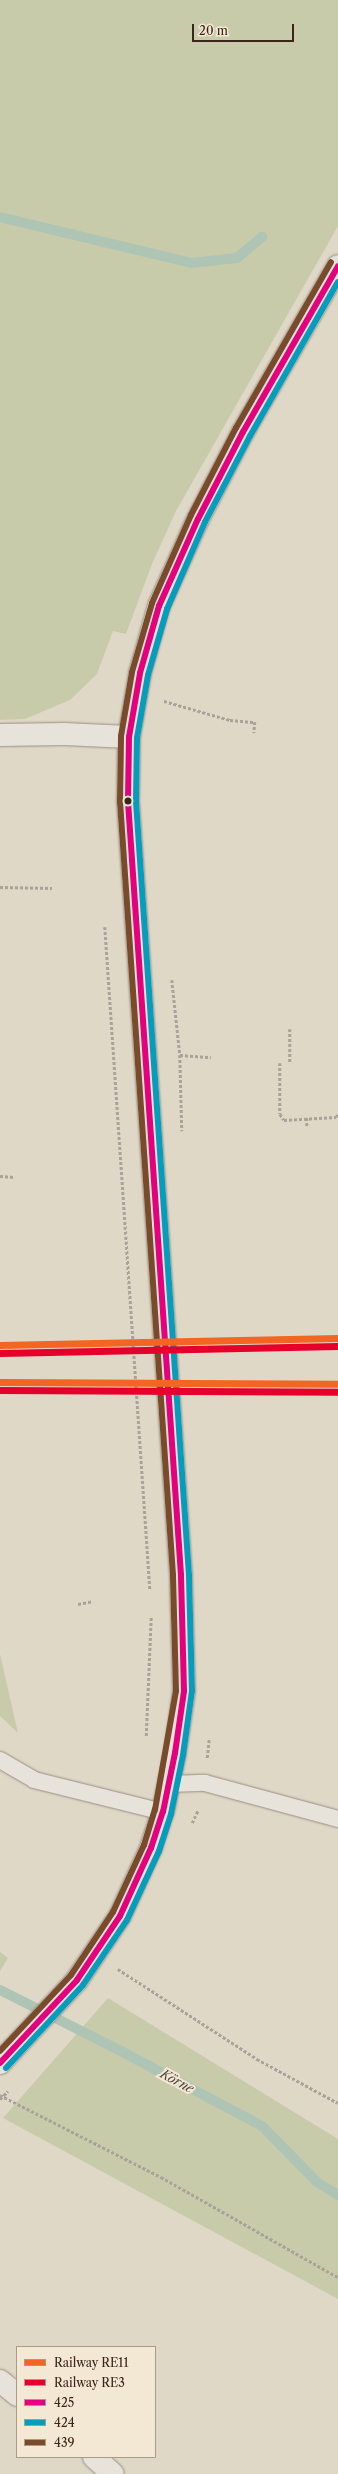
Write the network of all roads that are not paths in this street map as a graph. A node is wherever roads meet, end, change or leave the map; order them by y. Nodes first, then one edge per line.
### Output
1 (338, 266) edge
2 (0, 735) edge
3 (129, 737) junction
4 (0, 1760) edge
5 (169, 1784) junction
6 (163, 1812) junction
7 (338, 1819) edge
8 (6, 2056) edge
9 (0, 2381) edge
10 (16, 2394) edge
11 (95, 2458) edge
12 (113, 2474) edge

1 - 3 main road
2 - 3 main road
3 - 5 main road
4 - 6 lane
5 - 6 main road
5 - 7 lane
6 - 8 main road
9 - 10 main road
11 - 12 main road

